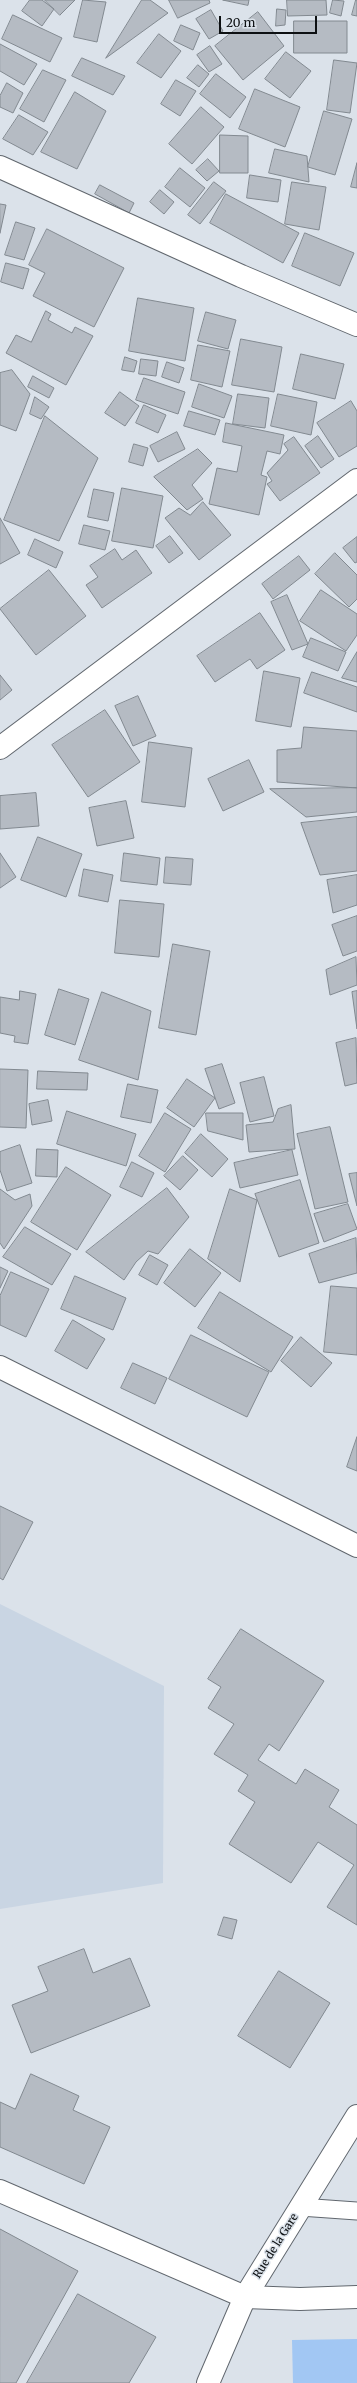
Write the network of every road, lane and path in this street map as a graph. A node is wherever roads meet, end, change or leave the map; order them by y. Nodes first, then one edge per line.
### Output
1 (0, 167) edge
2 (357, 325) edge
3 (357, 480) edge
4 (0, 748) edge
5 (0, 1367) edge
6 (357, 1546) edge
7 (357, 2116) edge
8 (0, 2191) edge
9 (300, 2207) junction
10 (357, 2211) edge
11 (245, 2297) junction
12 (357, 2297) edge
13 (208, 2383) edge

1 - 2 street
3 - 4 street
5 - 6 street
7 - 9 street, Rue de la Gare
8 - 11 street
9 - 10 lane
9 - 11 street, Rue de la Gare
11 - 12 street
11 - 13 street, Rue de la Gare

